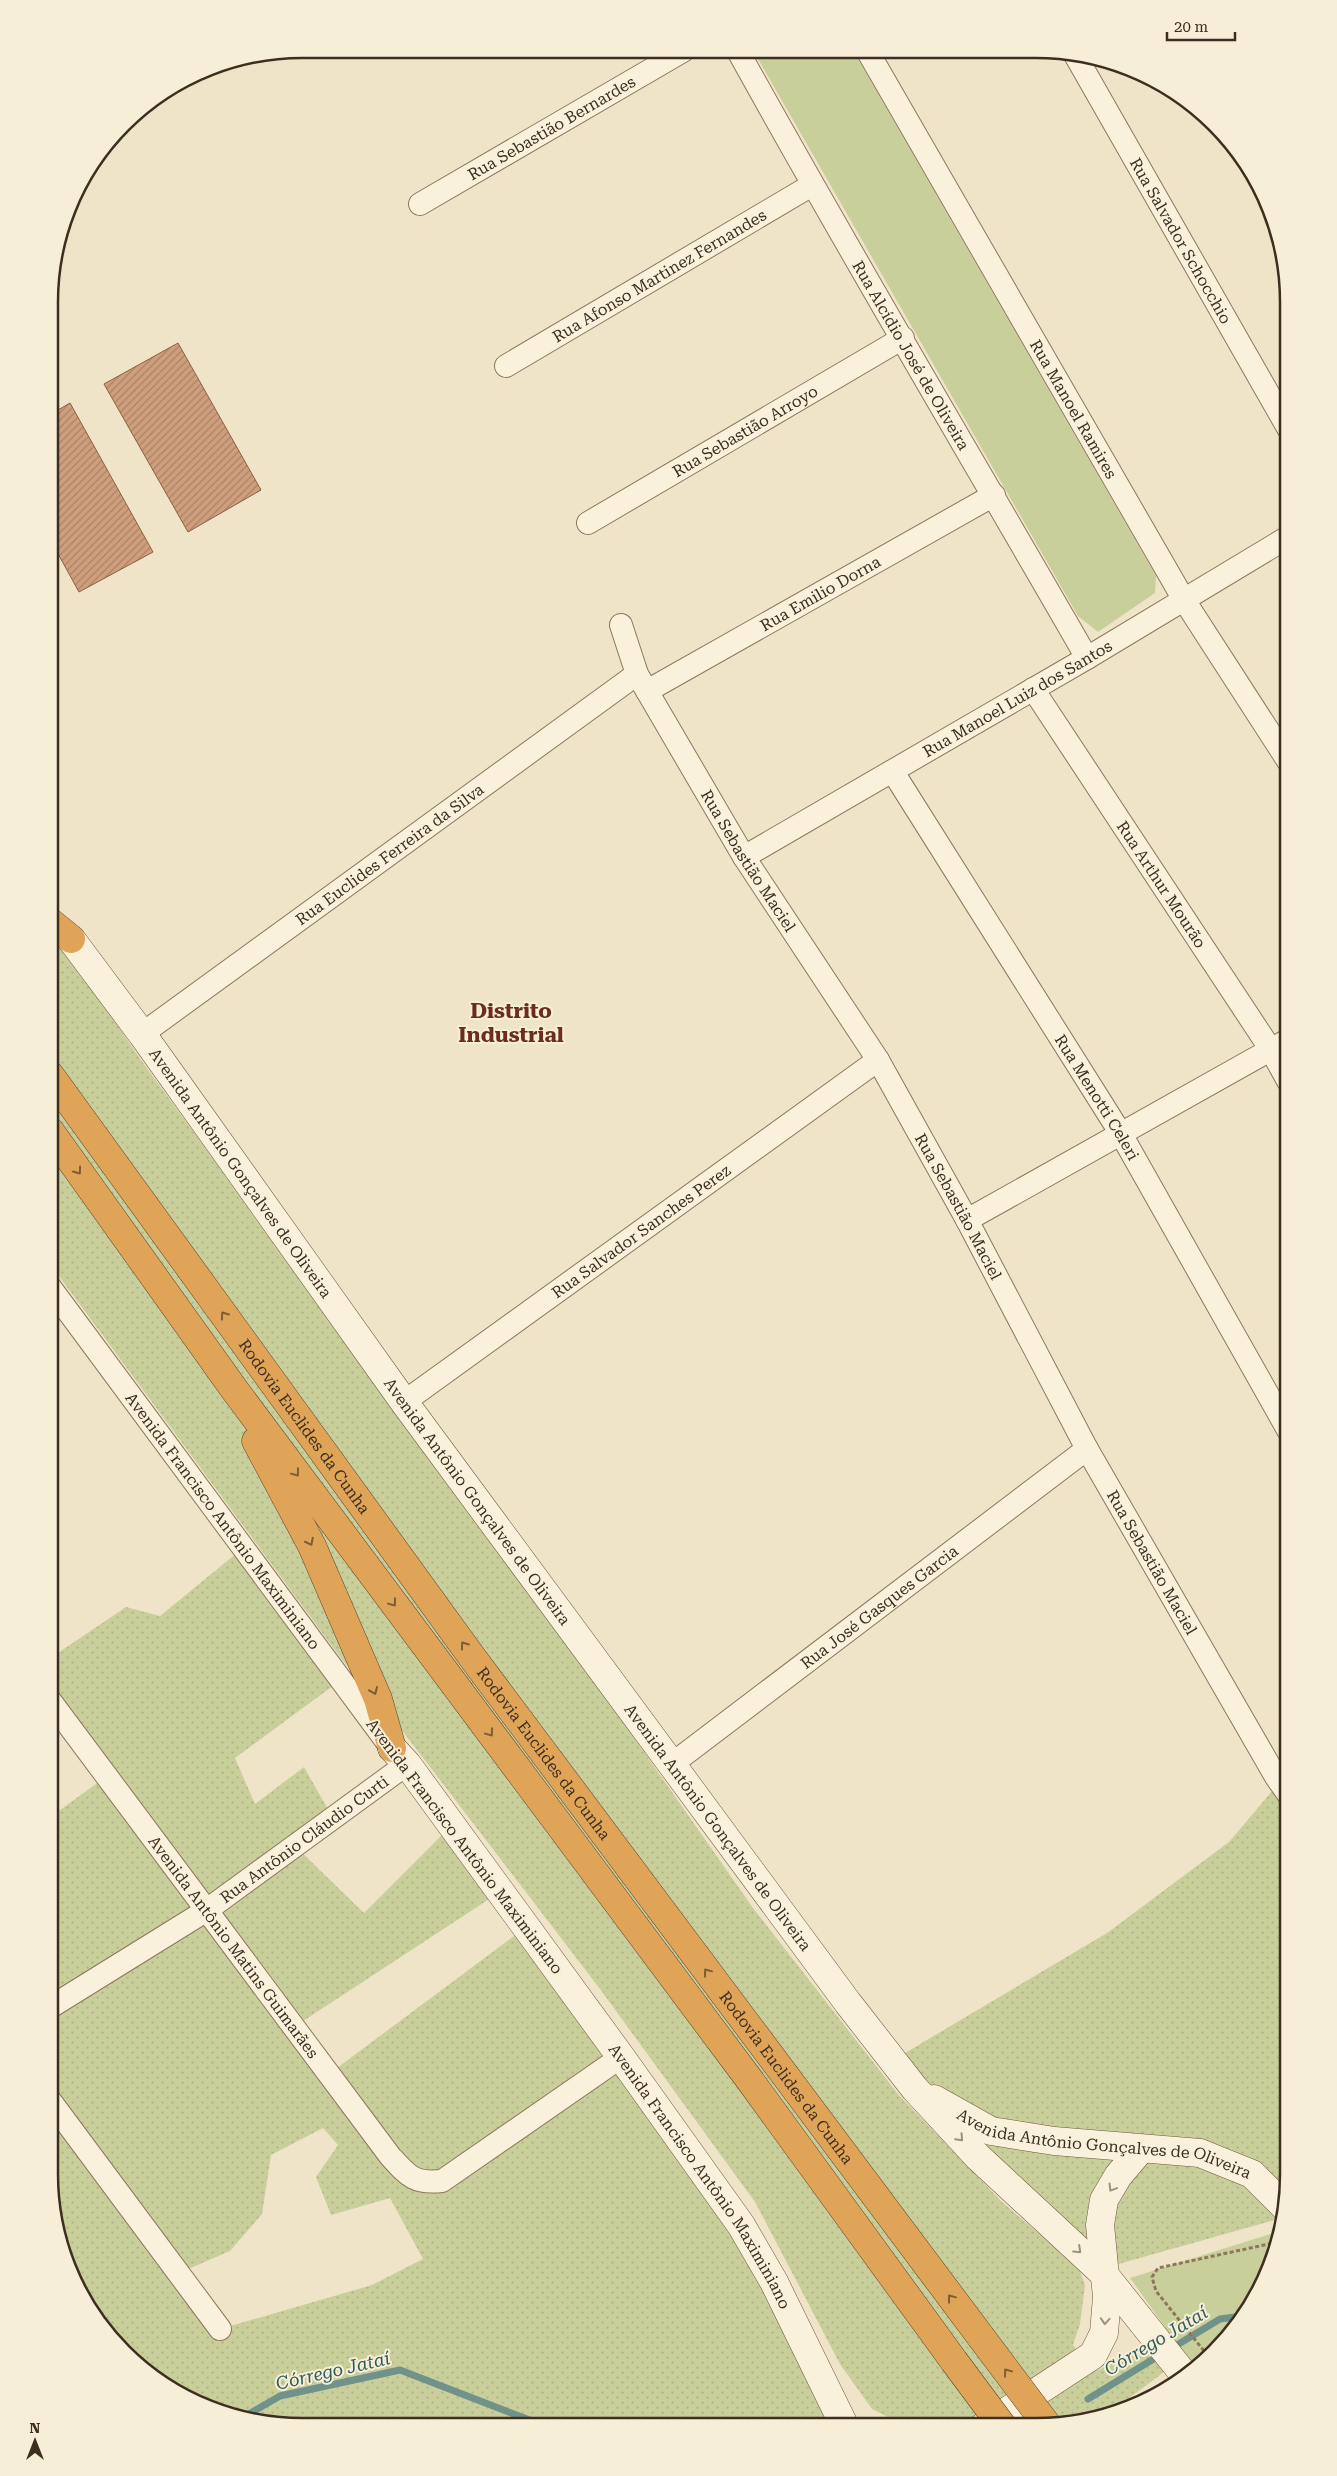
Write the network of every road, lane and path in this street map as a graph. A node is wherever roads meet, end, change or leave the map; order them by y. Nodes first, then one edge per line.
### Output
1 (671, 58) edge
2 (742, 58) edge
3 (871, 58) edge
4 (1078, 61) edge
5 (812, 185) junction
6 (420, 204) dead end
7 (903, 338) junction
8 (506, 366) dead end
9 (1280, 414) edge
10 (994, 495) junction
11 (588, 523) dead end
12 (1280, 542) edge
13 (1184, 600) junction
14 (621, 625) dead end
15 (1087, 658) junction
16 (642, 683) junction
17 (1033, 689) junction
18 (1280, 749) edge
19 (893, 772) junction
20 (744, 857) junction
21 (58, 918) edge
22 (58, 928) edge
23 (72, 938) junction
24 (142, 1034) junction
25 (1279, 1045) edge
26 (878, 1060) junction
27 (58, 1086) edge
28 (1120, 1134) junction
29 (58, 1142) edge
30 (967, 1220) junction
31 (58, 1298) edge
32 (234, 1389) junction
33 (404, 1402) junction
34 (1280, 1416) edge
35 (1087, 1449) junction
36 (58, 1710) edge
37 (399, 1756) junction
38 (672, 1764) junction
39 (1280, 1780) edge
40 (207, 1910) junction
41 (58, 2002) edge
42 (621, 2057) junction
43 (915, 2089) junction
44 (58, 2111) edge
45 (1141, 2149) junction
46 (1278, 2200) edge
47 (1269, 2244) edge
48 (1103, 2273) junction
49 (220, 2329) dead end
50 (1204, 2351) edge
51 (1181, 2370) edge
52 (841, 2418) edge
53 (996, 2418) edge
54 (997, 2418) edge
55 (1042, 2418) edge

1 - 6 street, Rua Sebastião Bernardes
2 - 5 street, Rua Alcídio José de Oliveira
3 - 13 street, Rua Manoel Ramires
4 - 9 street, Rua Salvador Schocchio
5 - 7 street, Rua Alcídio José de Oliveira
5 - 8 street, Rua Afonso Martinez Fernandes
7 - 10 street, Rua Alcídio José de Oliveira
7 - 11 street, Rua Sebastião Arroyo
10 - 15 street, Rua Alcídio José de Oliveira
10 - 16 street, Rua Emilio Dorna
12 - 13 street, Rua Manoel Luiz dos Santos
13 - 15 street, Rua Manoel Luiz dos Santos
13 - 18 street, Rua Manoel Ramires
14 - 16 street, Rua Sebastião Maciel
15 - 17 street, Rua Manoel Luiz dos Santos
16 - 20 street, Rua Sebastião Maciel
16 - 24 street, Rua Euclides Ferreira da Silva
17 - 19 street, Rua Manoel Luiz dos Santos
17 - 25 street, Rua Arthur Mourão
19 - 20 street, Rua Manoel Luiz dos Santos
19 - 28 street, Rua Menotti Celeri
20 - 26 street, Rua Sebastião Maciel
21 - 23 street, Avenida Antônio Gonçalves de Oliveira
22 - 23 highway
23 - 24 main road, Avenida Antônio Gonçalves de Oliveira
24 - 33 main road, Avenida Antônio Gonçalves de Oliveira
25 - 28 street
26 - 30 street, Rua Sebastião Maciel
26 - 33 street, Rua Salvador Sanches Perez
55 -> 27 highway, Rodovia Euclides da Cunha, bridge
28 - 30 street
28 - 34 street, Rua Menotti Celeri
29 -> 32 highway, Rodovia Euclides da Cunha
30 - 35 street, Rua Sebastião Maciel
31 - 37 street, Avenida Francisco Antônio Maximiniano
32 -> 37 highway
32 -> 53 highway, Rodovia Euclides da Cunha, bridge
33 - 38 main road, Avenida Antônio Gonçalves de Oliveira
35 - 38 street, Rua José Gasques Garcia
35 - 39 street, Rua Sebastião Maciel
36 - 40 street, Avenida Antônio Matins Guimarães
37 - 40 street, Rua Antônio Cláudio Curti
37 - 42 main road, Avenida Francisco Antônio Maximiniano
38 - 43 main road, Avenida Antônio Gonçalves de Oliveira
40 - 41 street, Rua Antônio Cláudio Curti
40 - 42 street, Avenida Antônio Matins Guimarães
42 - 52 main road, Avenida Francisco Antônio Maximiniano
43 - 45 main road, Avenida Antônio Gonçalves de Oliveira
43 -> 48 main road, Avenida Antônio Gonçalves de Oliveira
44 - 49 street
45 - 46 main road, Avenida Antônio Gonçalves de Oliveira
45 -> 48 main road
47 - 50 path
48 - 51 main road, Avenida Antônio Gonçalves de Oliveira
48 -> 54 main road

